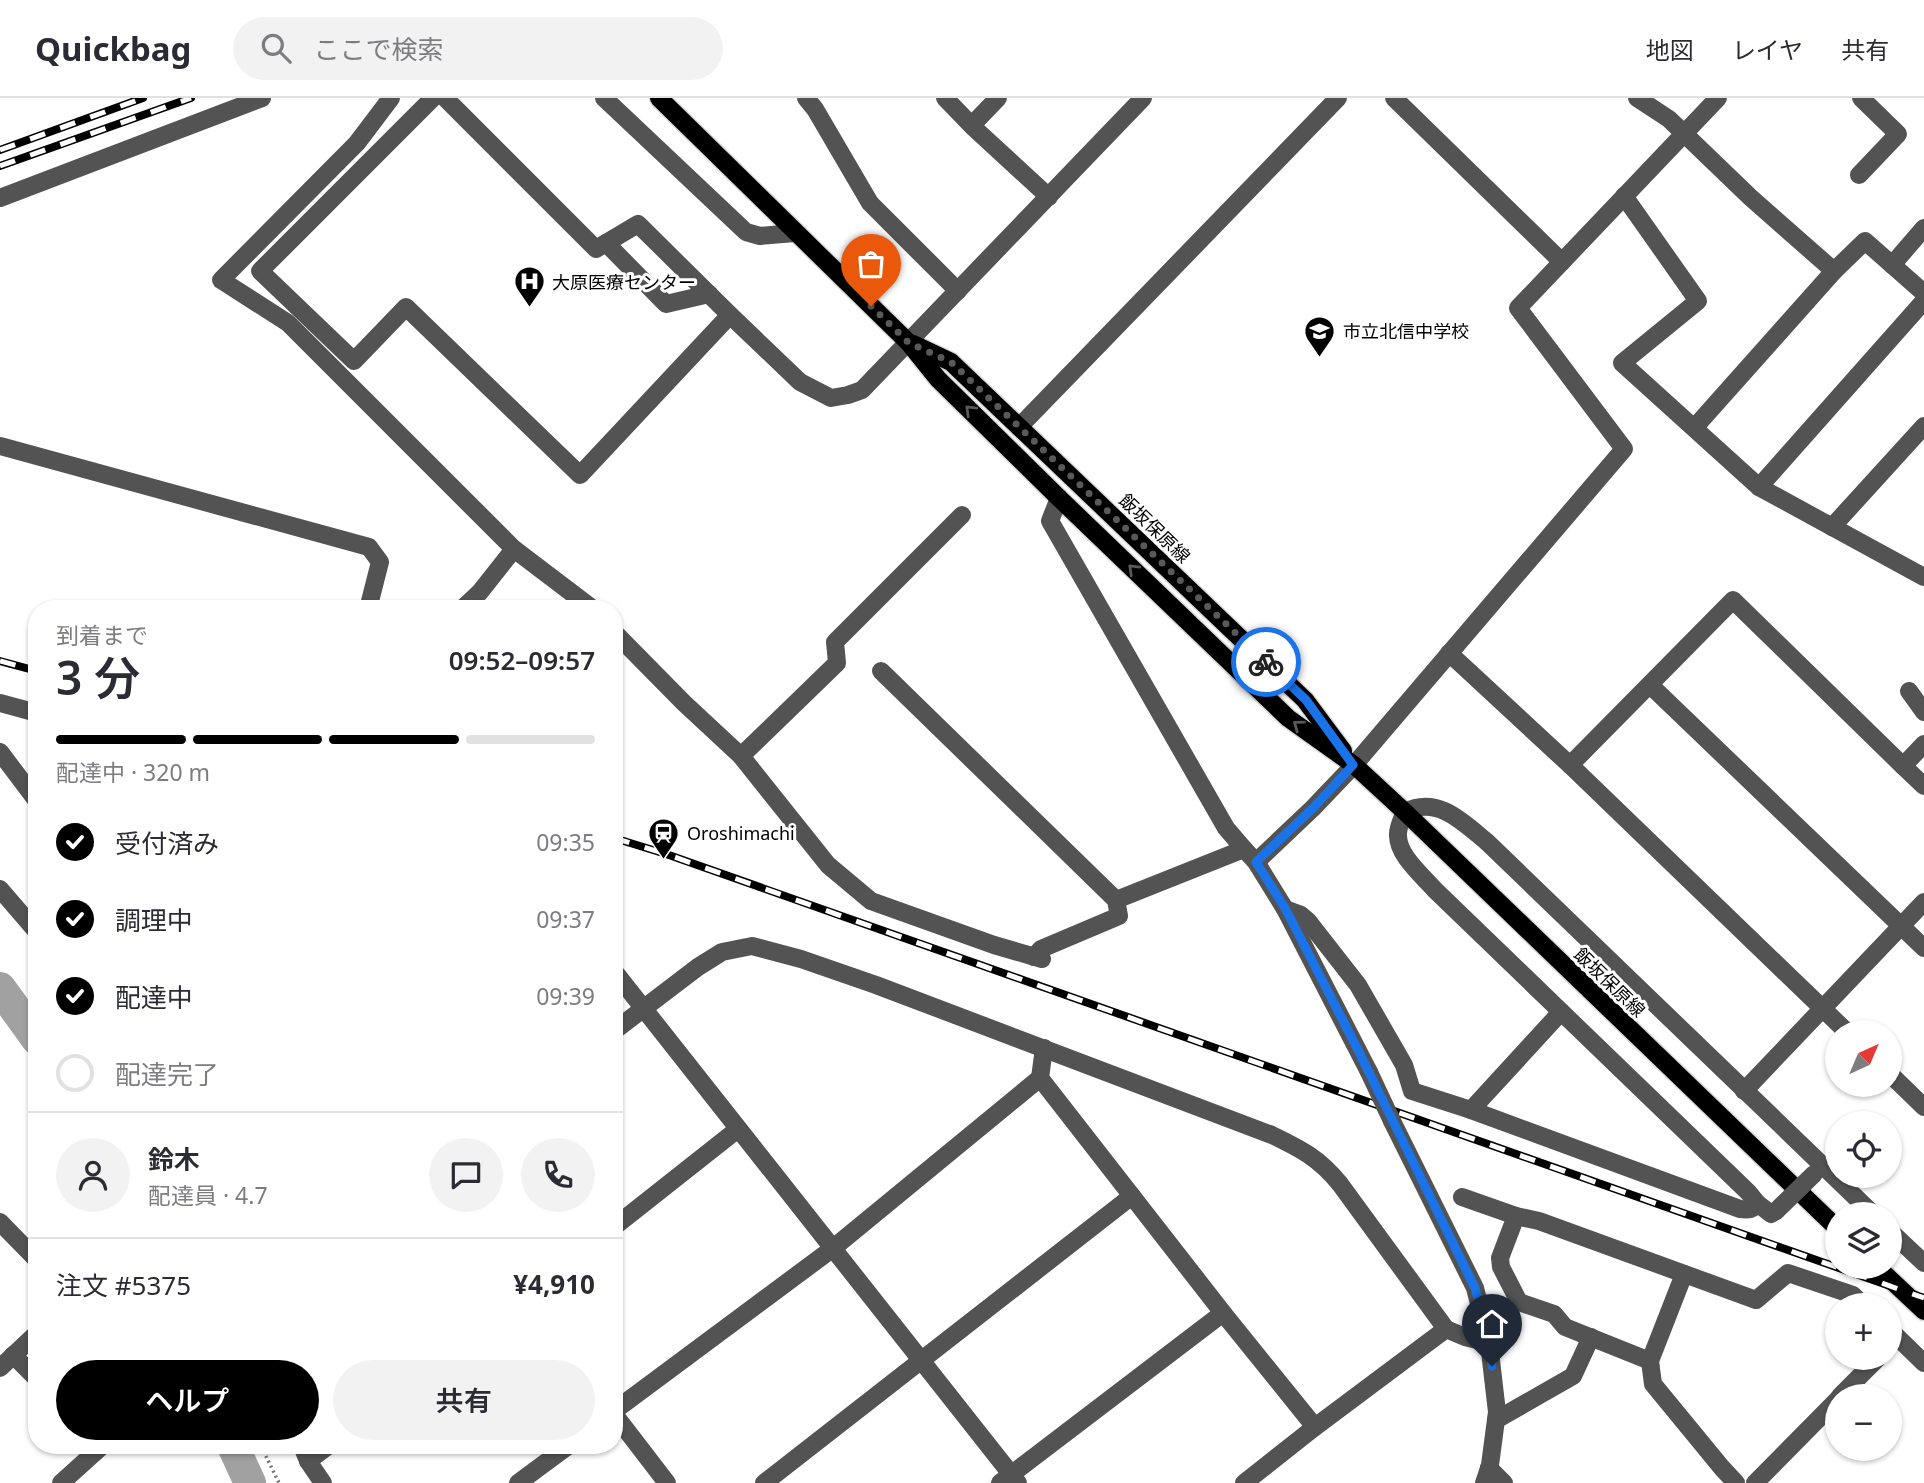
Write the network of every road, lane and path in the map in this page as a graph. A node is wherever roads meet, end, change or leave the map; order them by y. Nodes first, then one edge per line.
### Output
1 (262, 98) edge
2 (391, 98) edge
3 (433, 98) edge
4 (445, 98) edge
5 (604, 98) edge
6 (659, 98) edge
7 (945, 98) edge
8 (998, 98) edge
9 (1143, 98) edge
10 (1338, 98) edge
11 (1394, 98) edge
12 (1637, 98) edge
13 (1718, 98) edge
14 (1861, 98) edge
15 (815, 102) edge
16 (971, 125) junction
17 (1684, 134) junction
18 (1859, 175) dead end
19 (1624, 196) junction
20 (1049, 197) junction
21 (0, 198) edge
22 (1924, 228) edge
23 (795, 233) junction
24 (606, 243) junction
25 (1562, 262) junction
26 (1892, 265) junction
27 (1834, 271) junction
28 (958, 292) junction
29 (1924, 293) edge
30 (709, 294) junction
31 (1924, 301) edge
32 (730, 315) junction
33 (909, 343) junction
34 (1924, 426) edge
35 (1019, 427) junction
36 (1695, 428) junction
37 (0, 446) edge
38 (1759, 487) junction
39 (1059, 498) junction
40 (962, 515) dead end
41 (1832, 527) junction
42 (514, 549) junction
43 (1924, 557) edge
44 (1918, 574) edge
45 (370, 600) edge
46 (472, 600) edge
47 (581, 600) edge
48 (623, 641) edge
49 (1449, 653) junction
50 (881, 671) dead end
51 (1650, 685) junction
52 (1909, 691) dead end
53 (0, 703) edge
54 (28, 711) edge
55 (1924, 712) edge
56 (1924, 744) edge
57 (0, 752) edge
58 (741, 756) junction
59 (1353, 765) junction
60 (1570, 765) junction
61 (1903, 766) junction
62 (1924, 786) edge
63 (28, 789) edge
64 (1405, 812) junction
65 (1250, 856) junction
66 (0, 889) edge
67 (1116, 900) junction
68 (1924, 902) edge
69 (1285, 908) junction
70 (28, 922) edge
71 (1901, 926) junction
72 (1924, 948) edge
73 (623, 982) edge
74 (644, 1009) junction
75 (1823, 1009) junction
76 (1561, 1012) junction
77 (1834, 1020) edge
78 (623, 1024) edge
79 (1044, 1048) junction
80 (1040, 1078) junction
81 (1902, 1086) edge
82 (1744, 1091) junction
83 (1924, 1107) edge
84 (1471, 1110) junction
85 (738, 1129) junction
86 (1818, 1170) junction
87 (1132, 1196) junction
88 (1462, 1197) dead end
89 (1858, 1202) edge
90 (1757, 1203) junction
91 (1517, 1216) junction
92 (1825, 1216) edge
93 (623, 1220) edge
94 (0, 1222) edge
95 (1902, 1242) edge
96 (832, 1249) junction
97 (28, 1251) edge
98 (1924, 1263) edge
99 (1684, 1274) junction
100 (1890, 1279) edge
101 (1847, 1293) edge
102 (1924, 1311) edge
103 (1223, 1313) junction
104 (1446, 1329) junction
105 (1591, 1337) junction
106 (28, 1342) edge
107 (1489, 1343) junction
108 (1902, 1345) edge
109 (920, 1360) junction
110 (1650, 1361) junction
111 (7, 1362) edge
112 (1924, 1363) edge
113 (1866, 1370) edge
114 (28, 1374) edge
115 (1853, 1384) edge
116 (623, 1405) edge
117 (1825, 1412) edge
118 (1496, 1420) junction
119 (623, 1424) edge
120 (1315, 1427) junction
121 (93, 1454) edge
122 (265, 1454) edge
123 (306, 1454) edge
124 (557, 1454) edge
125 (1487, 1476) edge
126 (1010, 1480) edge
127 (61, 1483) edge
128 (279, 1483) edge
129 (323, 1483) edge
130 (518, 1483) edge
131 (667, 1483) edge
132 (764, 1483) edge
133 (1244, 1483) edge
134 (1504, 1483) edge
135 (1736, 1483) edge
136 (1755, 1483) edge

1 - 21 street
2 - 42 street
3 - 32 street
4 - 24 street
5 - 23 street
6 - 23 main road, 飯坂保原線
7 - 16 street
8 - 16 street
9 - 20 street
10 - 35 street
11 - 25 street
12 - 17 street
13 - 17 street
14 - 18 street
15 - 28 street
16 - 20 street
17 - 19 street
17 - 27 street
19 - 25 street
19 - 36 street
20 - 28 street
22 - 26 street
23 - 33 main road, 飯坂保原線
24 - 30 street
24 - 30 street
25 - 49 street
26 - 27 street
26 - 29 street
27 - 36 street
28 - 33 street
30 - 32 street
31 - 38 street
32 - 33 street
33 - 35 main road, 飯坂保原線
39 -> 33 main road, 飯坂保原線
34 - 41 street
35 - 59 main road, 飯坂保原線
36 - 38 street
37 - 45 street
38 - 41 street
59 -> 39 main road, 飯坂保原線
39 - 65 street
40 - 58 street
41 - 44 street
42 - 46 street
42 - 47 street
43 - 44 street
48 - 58 street
49 - 59 street
49 - 60 street
50 - 67 street
51 - 60 street
51 - 61 street
51 - 71 street
52 - 55 street
53 - 54 street
56 - 61 street
57 - 63 street
58 - 67 street
59 - 64 main road, 飯坂保原線
59 - 65 street
60 - 75 street
61 - 62 street
64 - 76 street
64 - 82 street
64 - 92 main road, 飯坂保原線
65 - 67 street
65 - 69 street
66 - 70 street
68 - 71 street
69 - 84 street
69 - 107 street, bridge
71 - 72 street
71 - 75 street
73 - 74 street
74 - 78 street
74 - 79 street
74 - 85 street
75 - 77 street
75 - 82 street
76 - 84 street
76 - 90 street
79 - 80 street
79 - 104 street
80 - 87 street
80 - 96 street
81 - 83 street
82 - 86 street
84 - 90 street
85 - 93 street
85 - 96 street
86 - 89 street
86 - 90 street, bridge
87 - 103 street
87 - 109 street
88 - 91 street
91 - 99 street
91 - 105 street
94 - 97 street
95 - 98 street
96 - 109 street
96 - 116 street
99 - 101 street
99 - 110 street
100 - 102 main road
103 - 120 street
103 - 126 street
104 - 107 street
104 - 120 street
105 - 110 street
105 - 118 street
106 - 111 street
107 - 118 street
108 - 112 street
109 - 126 street
109 - 132 street
110 - 135 street
111 - 114 street
113 - 115 street
117 - 136 street
118 - 125 street
119 - 131 street
120 - 133 street
121 - 127 street
122 - 128 path
123 - 129 street
124 - 130 street
125 - 134 street

